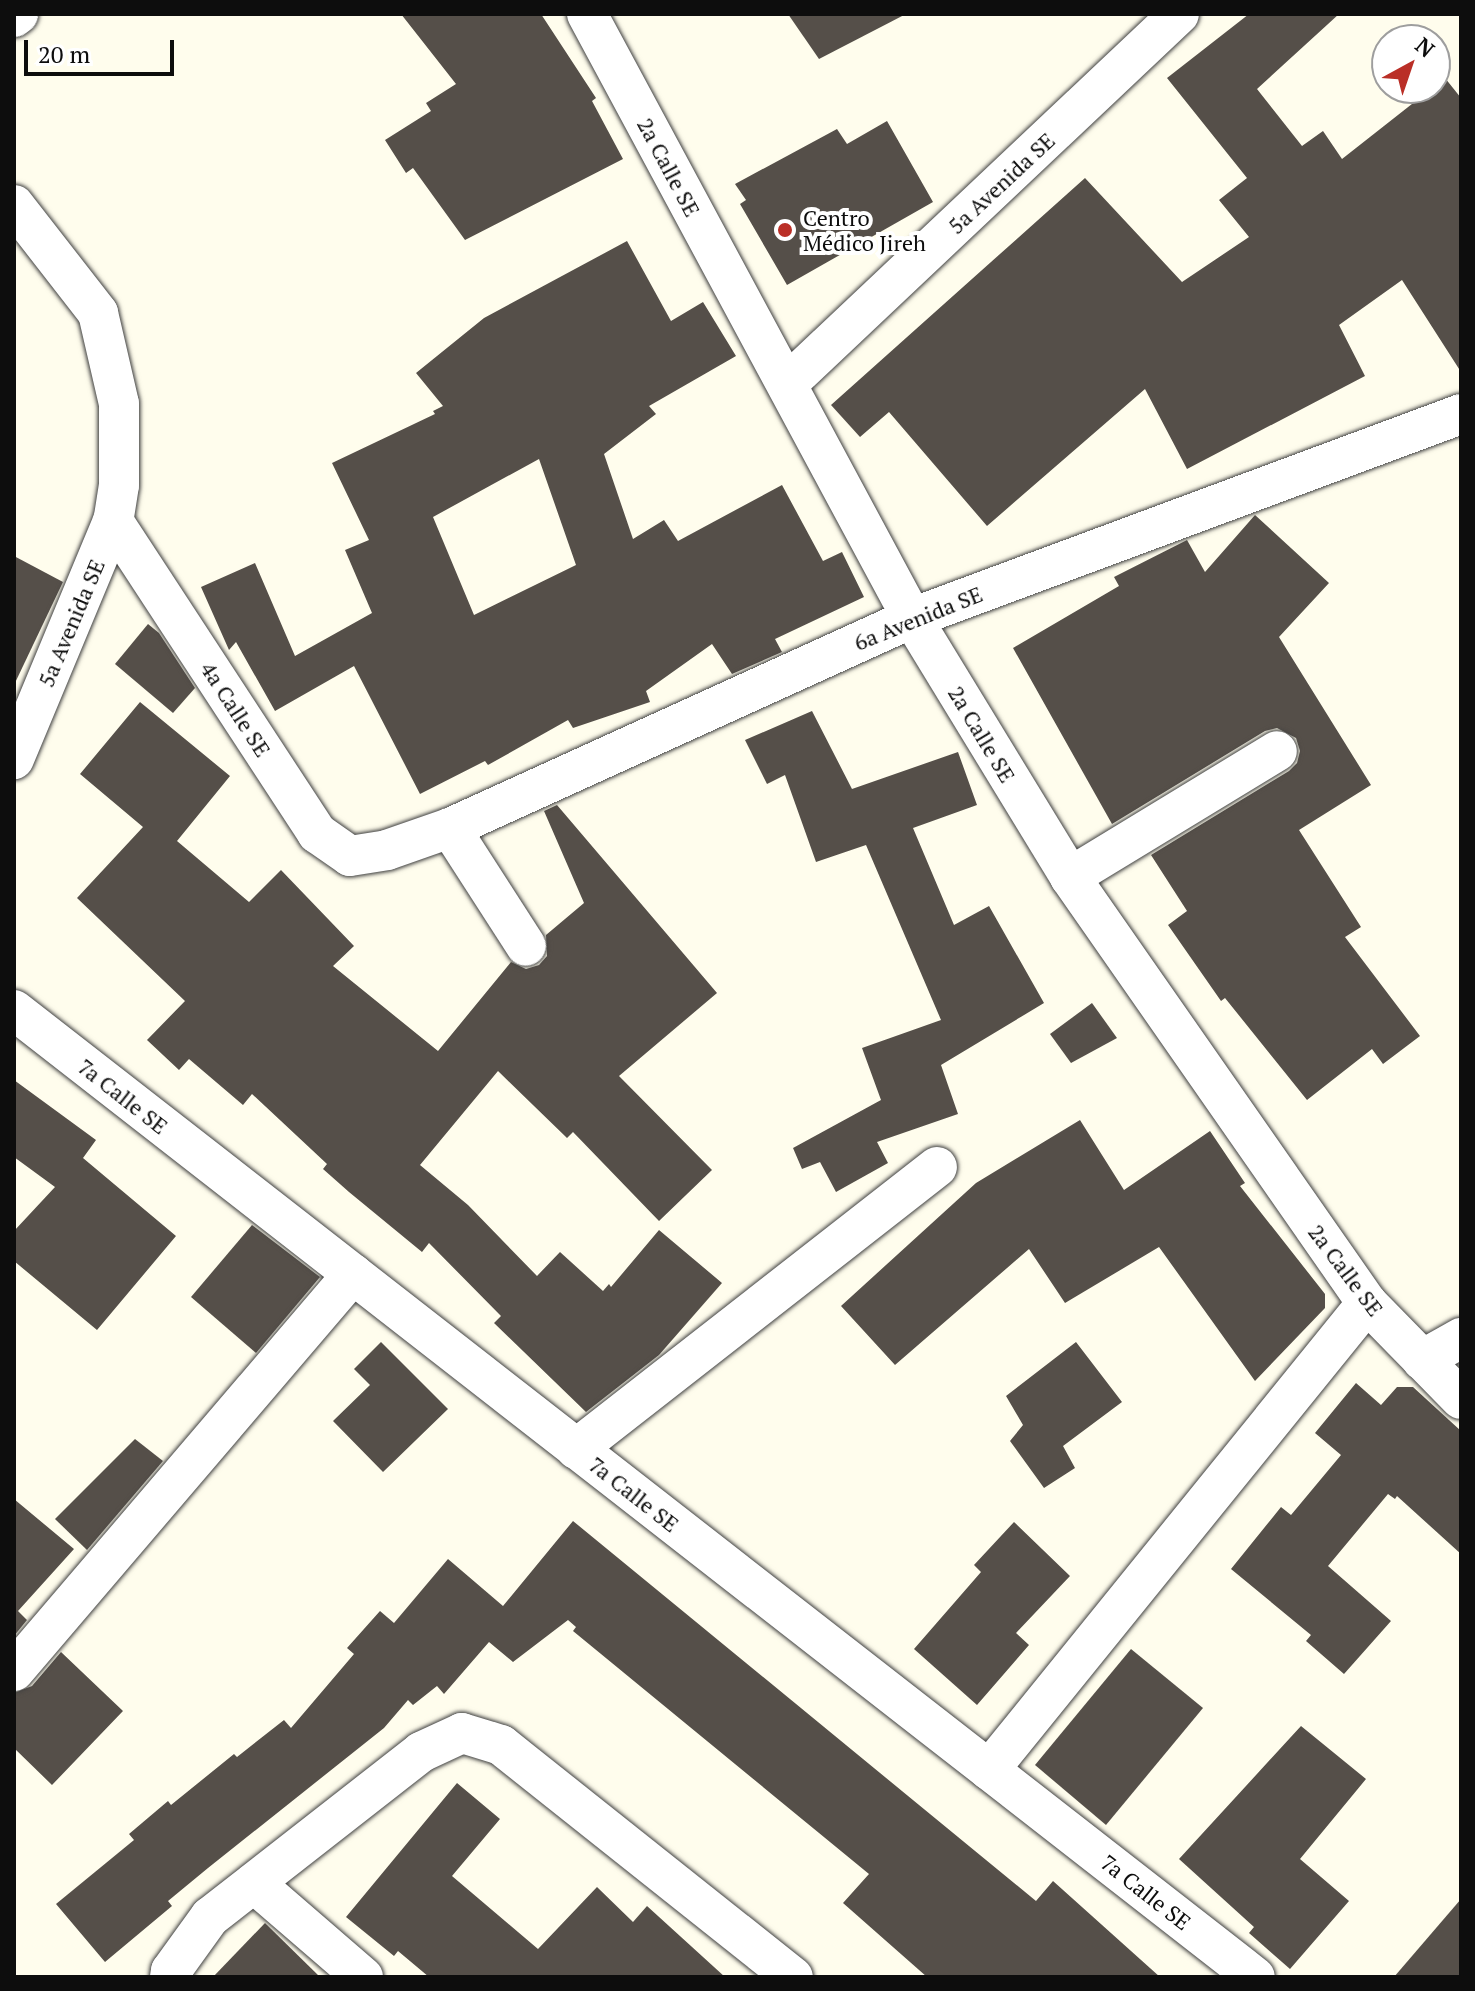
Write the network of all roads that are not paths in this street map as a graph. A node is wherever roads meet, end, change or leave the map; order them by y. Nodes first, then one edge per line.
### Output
1 (587, 14) edge
2 (1179, 14) edge
3 (14, 205) edge
4 (787, 384) junction
5 (1461, 414) edge
6 (116, 503) junction
7 (912, 618) junction
8 (1277, 751) dead end
9 (14, 759) edge
10 (450, 828) junction
11 (387, 850) joint
12 (1070, 877) junction
13 (526, 946) dead end
14 (14, 1010) edge
15 (937, 1167) dead end
16 (353, 1274) junction
17 (1367, 1303) junction
18 (1461, 1338) edge
19 (1422, 1360) junction
20 (1461, 1399) edge
21 (576, 1449) junction
22 (14, 1671) edge
23 (989, 1770) junction
24 (254, 1883) junction
25 (170, 1977) edge
26 (363, 1977) edge
27 (793, 1977) edge
28 (1255, 1977) edge

1 - 4 street, 2a Calle SE
2 - 4 street, 5a Avenida SE
3 - 6 street
4 - 7 street, 2a Calle SE
5 - 7 street, 6a Avenida SE
6 - 9 street, 5a Avenida SE
6 - 11 street, 4a Calle SE
7 - 10 street, 6a Avenida SE
7 - 12 street, 2a Calle SE
8 - 12 street
10 - 11 street, 6a Avenida SE
10 - 13 street
12 - 17 street, 2a Calle SE
14 - 16 street, 7a Calle SE
15 - 21 street
16 - 21 street, 7a Calle SE
16 - 22 street
17 - 19 street, 2a Calle SE
17 - 23 street
18 - 19 street
19 - 20 street, 2a Calle SE
21 - 23 street, 7a Calle SE
23 - 28 street, 7a Calle SE
24 - 25 street
24 - 26 street
24 - 27 street

